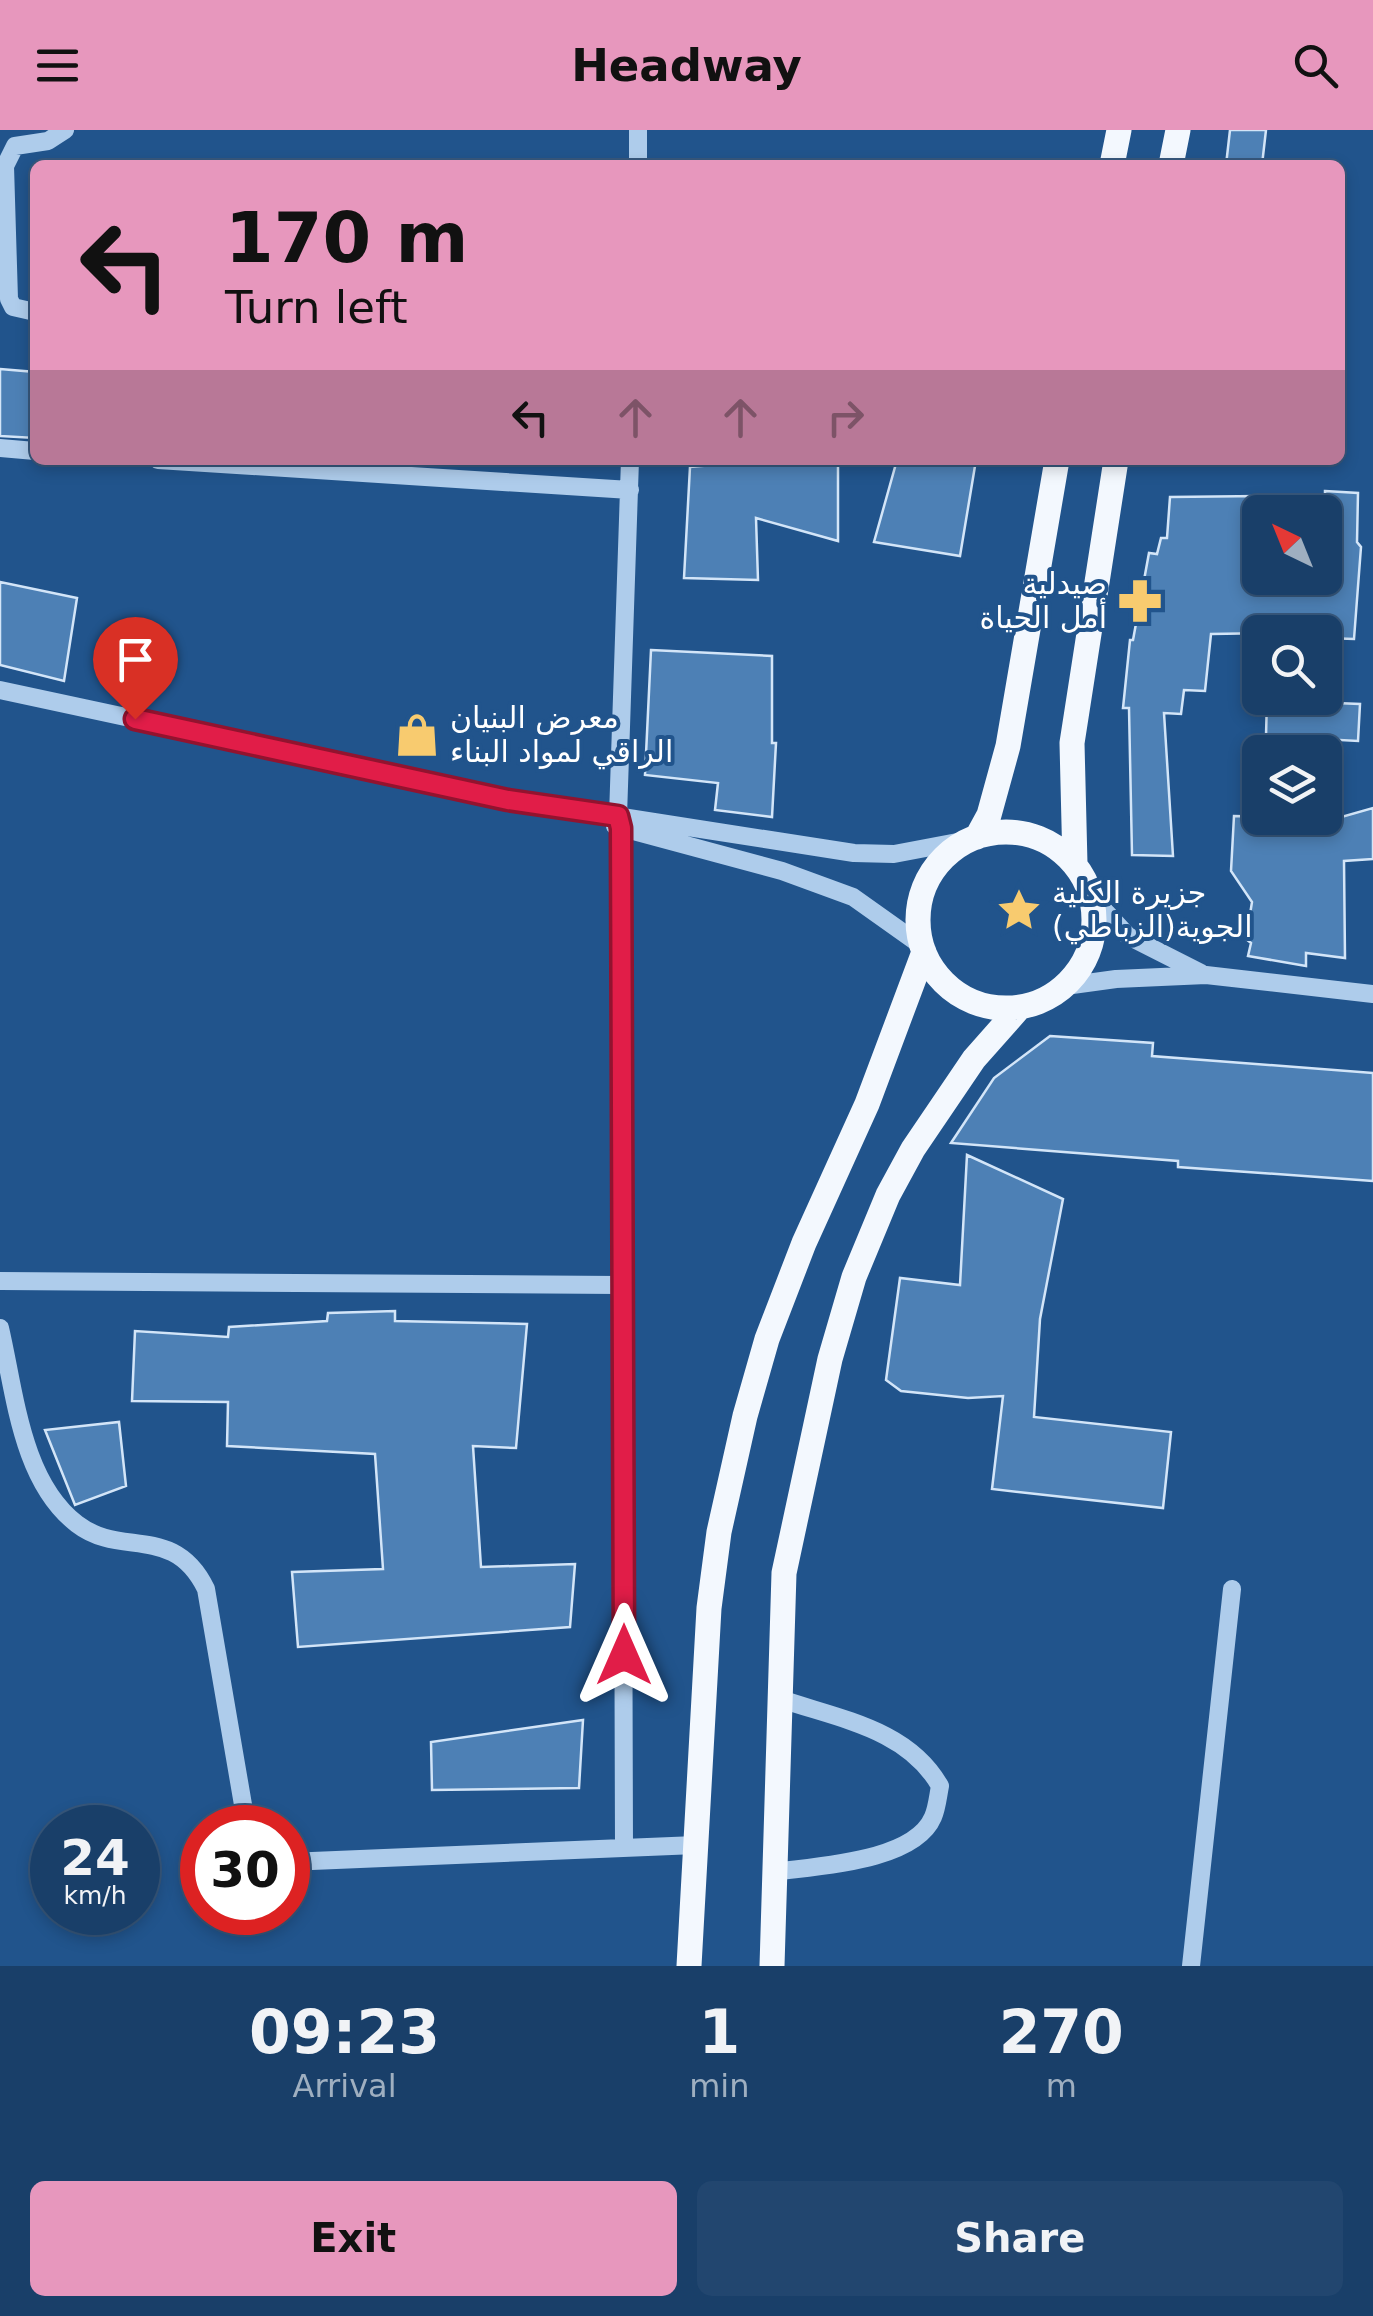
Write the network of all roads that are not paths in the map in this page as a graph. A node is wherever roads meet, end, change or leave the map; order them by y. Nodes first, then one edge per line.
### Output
1 (65, 130) edge
2 (638, 130) edge
3 (1119, 130) edge
4 (1178, 130) edge
5 (638, 160) edge
6 (1113, 160) edge
7 (1173, 160) edge
8 (30, 311) edge
9 (0, 448) edge
10 (30, 451) edge
11 (269, 465) edge
12 (630, 465) edge
13 (1056, 465) edge
14 (1115, 465) edge
15 (630, 490) junction
16 (0, 690) edge
17 (619, 822) junction
18 (972, 839) junction
19 (1075, 864) junction
20 (1092, 897) junction
21 (923, 949) junction
22 (1206, 975) junction
23 (1065, 986) junction
24 (1373, 994) edge
25 (1020, 1006) junction
26 (0, 1281) edge
27 (620, 1285) junction
28 (0, 1328) edge
29 (1232, 1589) dead end
30 (778, 1698) junction
31 (243, 1805) edge
32 (696, 1844) junction
33 (624, 1847) junction
34 (310, 1861) edge
35 (774, 1872) junction
36 (689, 1966) edge
37 (772, 1966) edge
38 (1191, 1966) edge

1 - 8 street
2 - 5 street
3 - 6 main road
4 - 7 main road
9 - 10 street
11 - 15 street
12 - 15 street
13 - 18 main road
14 - 19 main road
15 - 17 street
16 - 17 street
17 - 18 street
17 - 21 street
17 - 27 street
18 - 19 main road
18 - 21 main road
19 - 20 main road
20 - 22 street
20 - 23 main road
21 - 25 main road
21 - 32 main road
22 - 23 street
22 - 24 street
23 - 25 main road
25 - 30 main road
26 - 27 street
27 - 33 street
28 - 31 street
29 - 38 street
30 - 35 main road
30 - 35 street
32 - 33 street
32 - 36 main road
33 - 34 street
35 - 37 main road

